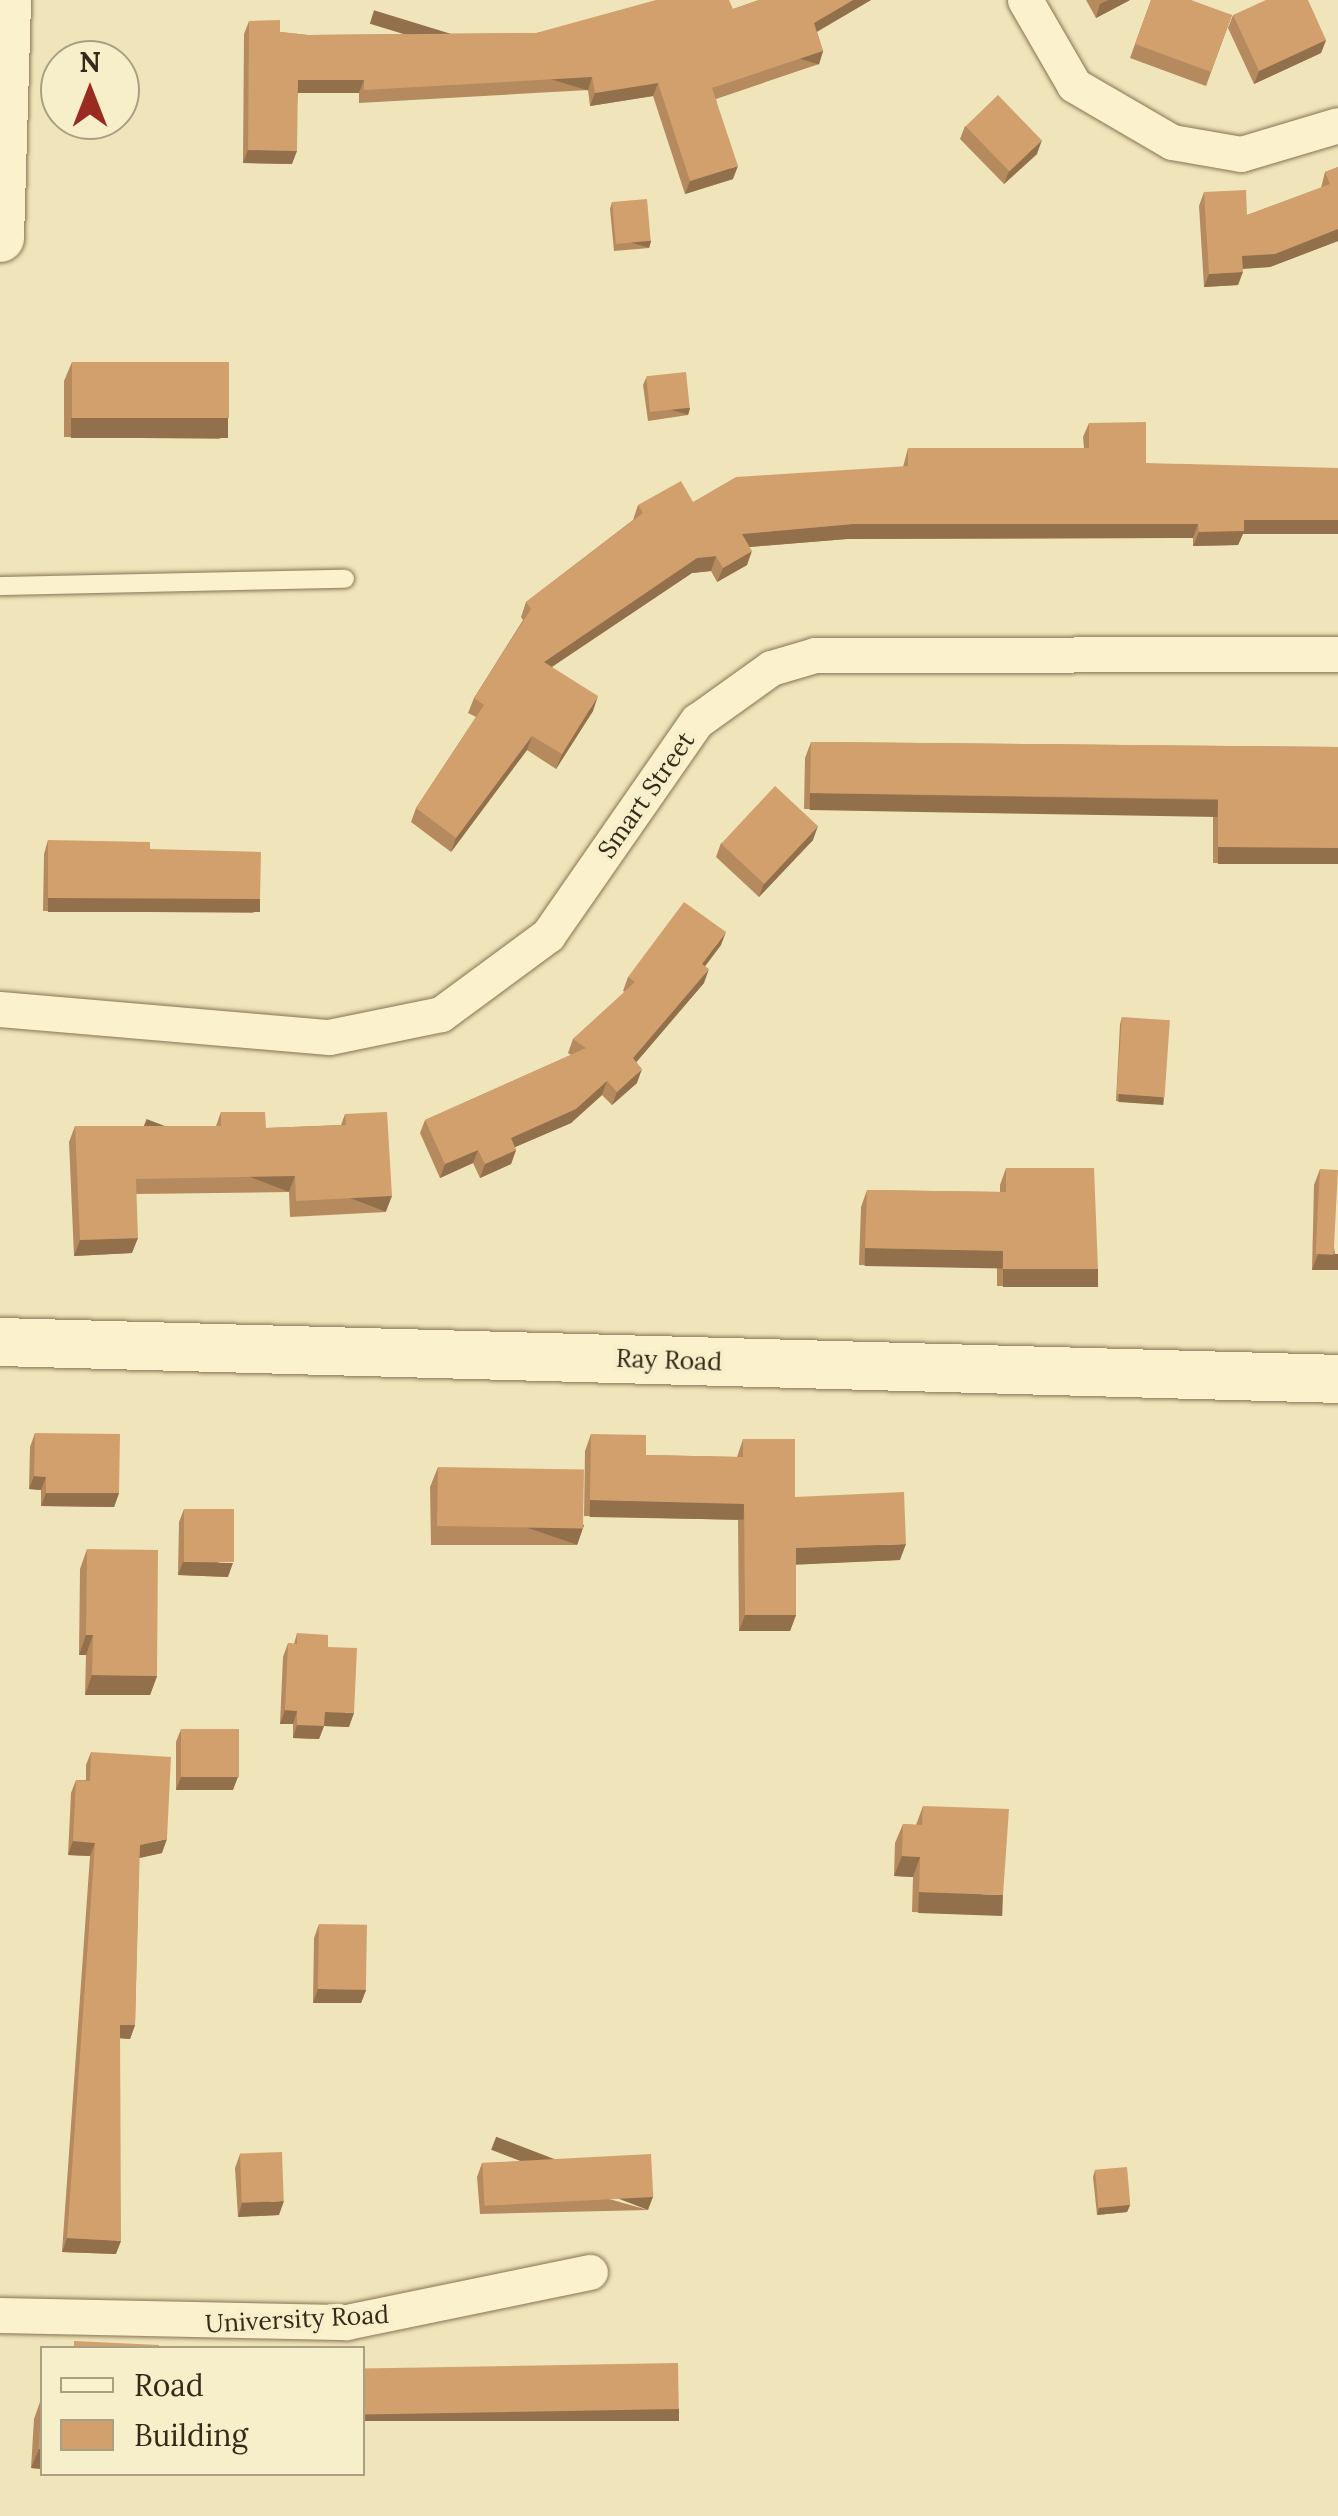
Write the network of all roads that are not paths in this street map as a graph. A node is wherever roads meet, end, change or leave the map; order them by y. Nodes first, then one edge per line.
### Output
1 (7, 0) edge
2 (1025, 0) edge
3 (1338, 125) edge
4 (0, 238) edge
5 (345, 578) dead end
6 (0, 586) edge
7 (1338, 654) edge
8 (0, 1009) edge
9 (0, 1342) edge
10 (1338, 1378) edge
11 (590, 2272) dead end
12 (0, 2315) edge

1 - 4 street
2 - 3 street
5 - 6 lane
7 - 8 street, Smart Street
9 - 10 street, Ray Road
11 - 12 street, University Road

